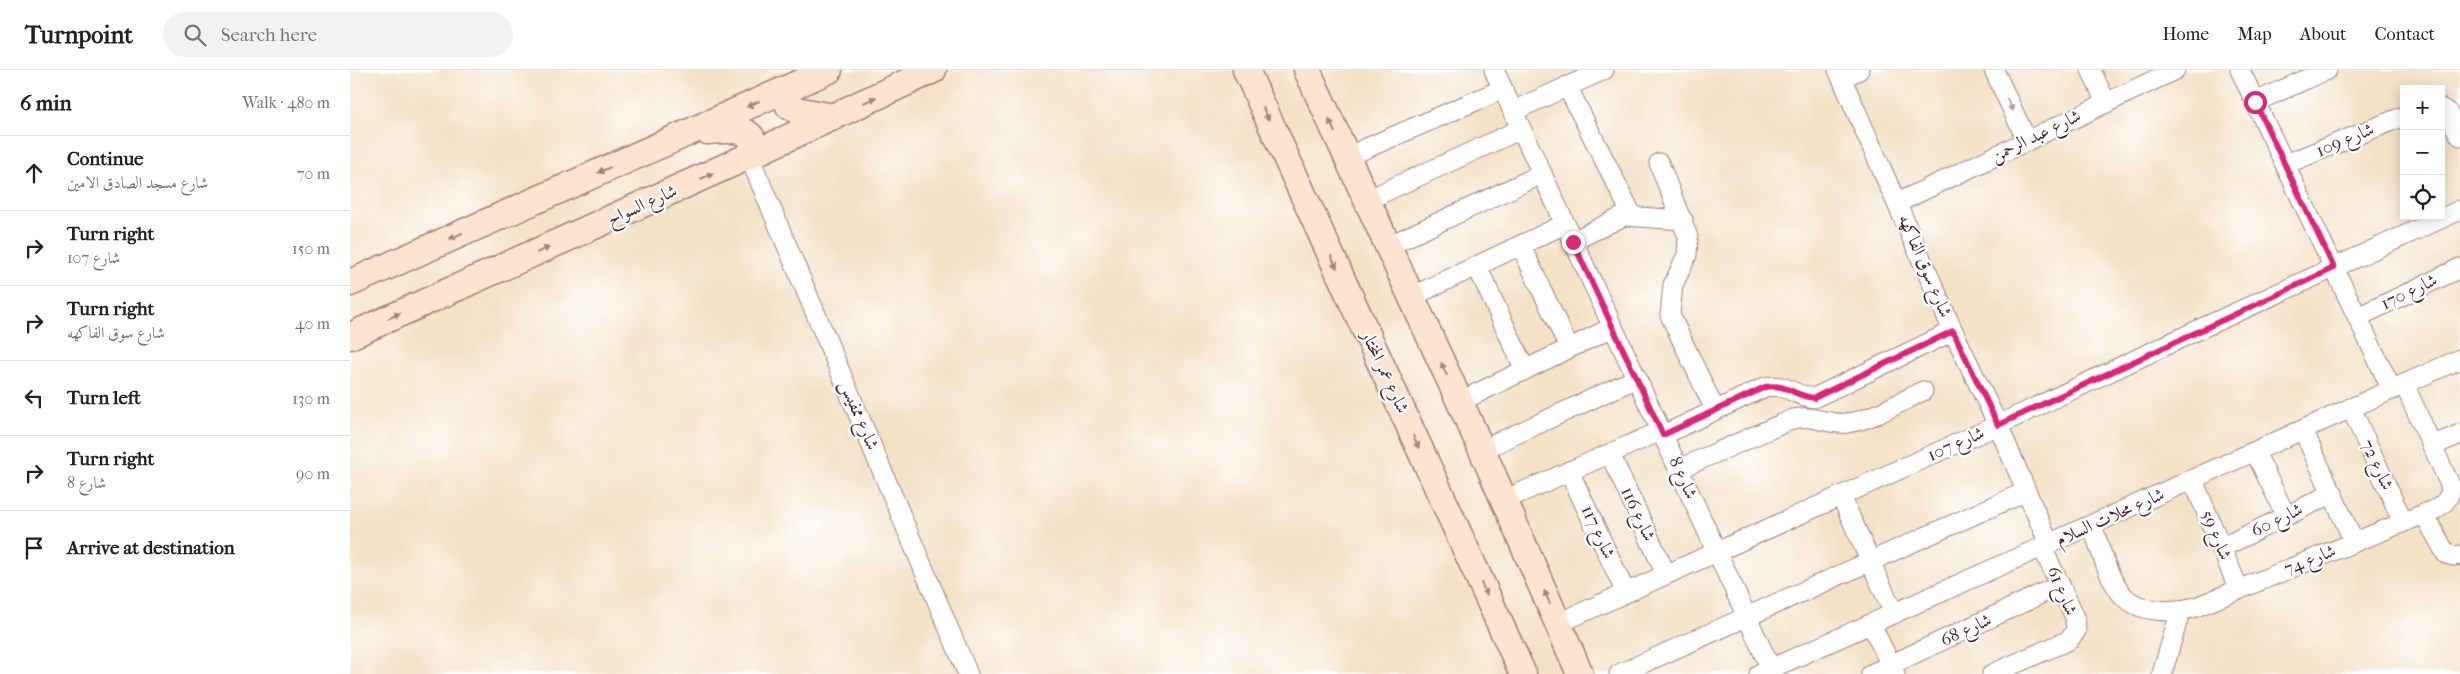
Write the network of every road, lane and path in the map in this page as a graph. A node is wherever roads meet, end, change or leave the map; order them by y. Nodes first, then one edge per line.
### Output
1 (829, 70) edge
2 (934, 70) edge
3 (1246, 70) edge
4 (1307, 70) edge
5 (1494, 70) edge
6 (1604, 70) edge
7 (1859, 70) edge
8 (1994, 70) edge
9 (2091, 70) edge
10 (2175, 70) edge
11 (2240, 70) edge
12 (2327, 70) edge
13 (1840, 74) edge
14 (795, 85) junction
15 (1567, 86) junction
16 (1503, 89) junction
17 (2255, 102) junction
18 (2106, 103) junction
19 (1513, 111) junction
20 (834, 117) junction
21 (2400, 118) edge
22 (1521, 129) junction
23 (692, 132) junction
24 (2027, 141) junction
25 (749, 156) junction
26 (1346, 157) junction
27 (1659, 163) dead end
28 (2286, 164) junction
29 (1542, 174) junction
30 (1367, 200) junction
31 (1897, 203) junction
32 (2460, 210) edge
33 (1632, 215) junction
34 (1683, 220) junction
35 (1566, 224) junction
36 (1573, 242) junction
37 (1388, 246) junction
38 (1520, 246) junction
39 (1477, 266) junction
40 (2334, 268) junction
41 (2460, 268) edge
42 (350, 283) edge
43 (1411, 297) junction
44 (2358, 317) junction
45 (1613, 327) junction
46 (1953, 331) junction
47 (350, 336) edge
48 (1569, 348) junction
49 (2460, 359) edge
50 (1525, 370) junction
51 (1637, 378) junction
52 (2398, 387) junction
53 (1923, 391) dead end
54 (1459, 402) junction
55 (2351, 408) junction
56 (1715, 410) junction
57 (1998, 425) junction
58 (2303, 430) junction
59 (1662, 433) junction
60 (2460, 434) edge
61 (2432, 446) junction
62 (1482, 450) junction
63 (2255, 452) junction
64 (1610, 454) junction
65 (1678, 469) junction
66 (1569, 471) junction
67 (2192, 480) junction
68 (2026, 492) junction
69 (2333, 493) junction
70 (1841, 496) junction
71 (1504, 500) junction
72 (2424, 514) junction
73 (2286, 516) junction
74 (2403, 522) junction
75 (2092, 525) junction
76 (2354, 542) junction
77 (2046, 546) junction
78 (2221, 548) junction
79 (1717, 551) junction
80 (2460, 555) edge
81 (1870, 561) junction
82 (1666, 574) junction
83 (2060, 585) junction
84 (2238, 590) junction
85 (1626, 593) junction
86 (2180, 612) junction
87 (1894, 614) junction
88 (1747, 616) junction
89 (1559, 623) junction
90 (1871, 624) junction
91 (1893, 670) edge
92 (1765, 671) edge
93 (968, 674) edge
94 (1523, 674) edge
95 (1580, 674) edge
96 (1618, 674) edge
97 (1871, 674) edge
98 (1992, 674) edge
99 (2162, 674) edge

1 - 14 main road
20 -> 2 main road, شارع السواح
3 -> 94 main road, شارع عمر المختار
26 -> 4 main road
5 - 16 street, شارع 8
6 - 15 street
7 - 13 street
8 -> 24 street
9 - 18 street
10 - 18 street, شارع عبد الرحمن
11 - 17 street, شارع 74
12 - 17 street
13 - 31 street, شارع سوق الفاكهه
14 - 20 main road
14 -> 23 main road
15 - 19 street
15 - 33 street
16 - 19 street, شارع 8
16 - 26 street
17 - 28 street, شارع 74
18 - 24 street, شارع عبد الرحمن
19 - 22 street, شارع 8
20 - 25 main road, شارع السواح
21 - 28 street, شارع 109
22 - 29 street, شارع 8
22 - 30 street
23 - 25 main road
23 -> 42 main road
24 - 31 street, شارع عبد الرحمن
47 -> 25 main road, شارع السواح
25 - 93 street, شارع ممفيس
26 - 30 main road
27 - 34 street
28 - 40 street, شارع 74
29 - 35 street, شارع 8
29 - 37 street
30 - 37 main road
31 - 46 street, شارع سوق الفاكهه
32 - 40 street, شارع 107
33 - 34 street
33 - 36 street
34 - 56 street
35 - 36 street, شارع 8
35 - 38 street
36 - 45 street, شارع 8
37 - 43 main road
38 - 39 street
38 - 48 street
39 - 43 street
39 - 50 street
40 - 44 street, شارع 74
40 - 57 street, شارع 107
41 - 44 street, شارع 170
54 -> 43 main road
44 - 52 street, شارع 74
45 - 48 street
45 - 51 street, شارع 8
46 - 56 street
46 - 57 street, شارع سوق الفاكهه
48 - 50 street
49 - 52 street, شارع محلات السلام
50 - 54 street
51 - 59 street, شارع 8
51 - 62 street
52 - 55 street, شارع محلات السلام
52 - 61 street, شارع 74
53 - 65 street
54 - 62 main road
55 - 58 street, شارع محلات السلام
55 - 74 street, شارع 72
56 - 59 street
57 - 68 street, شارع سوق الفاكهه
57 - 70 street, شارع 107
58 - 63 street, شارع محلات السلام
58 - 69 street
59 - 64 street
59 - 65 street, شارع 8
60 - 61 street
61 - 72 street, شارع 74
62 - 71 main road
63 - 67 street, شارع محلات السلام
63 - 73 street
64 - 66 street
64 - 82 street, شارع 116
65 - 79 street, شارع 8
66 - 71 street
66 - 85 street, شارع 117
67 - 75 street, شارع محلات السلام
67 - 78 street, شارع 59
68 - 77 street, شارع سوق الفاكهه
68 - 81 street
69 - 73 street, شارع 60
69 - 76 street
70 - 79 street, شارع 107
70 - 81 street
89 -> 71 main road
72 - 74 street, شارع 74
72 - 80 street
73 - 78 street, شارع 60
74 - 76 street, شارع 74
75 - 77 street, شارع محلات السلام
75 - 86 street, شارع 74
76 - 84 street, شارع 74
77 - 83 street, شارع 61
77 - 87 street, شارع محلات السلام
78 - 84 street, شارع 59
79 - 82 street, شارع 107
79 - 88 street, شارع 8
81 - 87 street
81 - 88 street
82 - 85 street, شارع 107
83 - 91 street, شارع 68
83 - 98 street, شارع 61
84 - 86 street, شارع 74
85 - 89 street, شارع 107
86 - 99 street
87 - 90 street, شارع محلات السلام
88 - 92 street, شارع 8
88 - 96 street
89 - 95 main road
90 - 91 street
90 - 92 street, شارع محلات السلام
91 - 97 street, شارع 68

